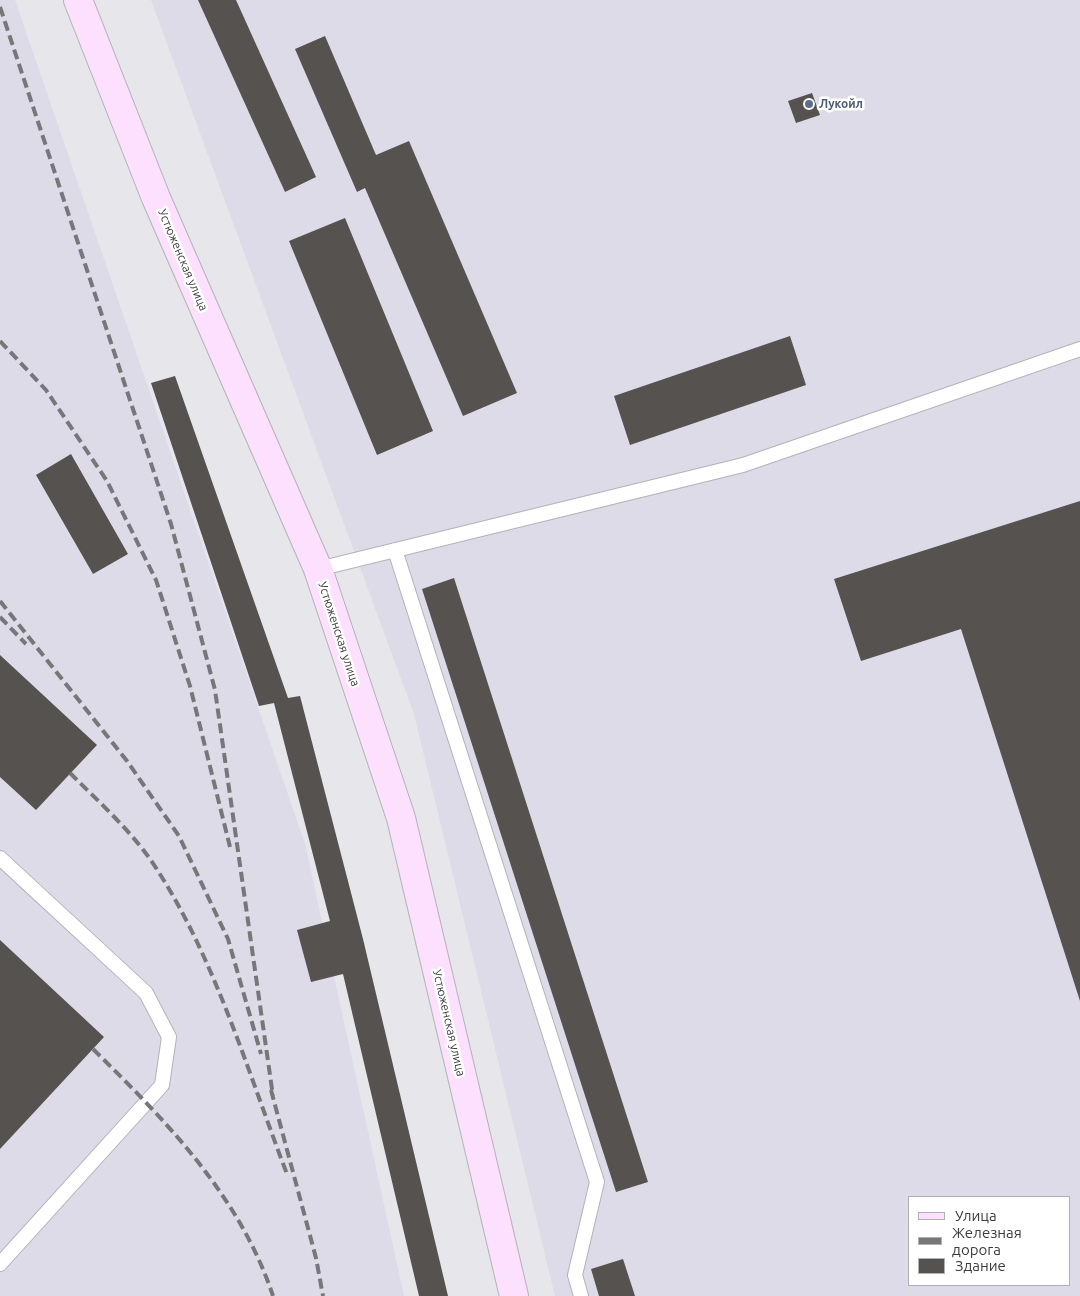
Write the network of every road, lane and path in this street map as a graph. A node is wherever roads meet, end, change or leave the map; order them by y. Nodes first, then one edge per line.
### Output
1 (78, 0) edge
2 (1080, 349) edge
3 (395, 550) junction
4 (318, 569) junction
5 (0, 858) edge
6 (0, 1264) edge
7 (514, 1296) edge
8 (581, 1296) edge

1 - 4 main road, Устюженская улица
2 - 3 lane
3 - 4 lane
3 - 8 lane
4 - 7 main road, Устюженская улица
5 - 6 lane

